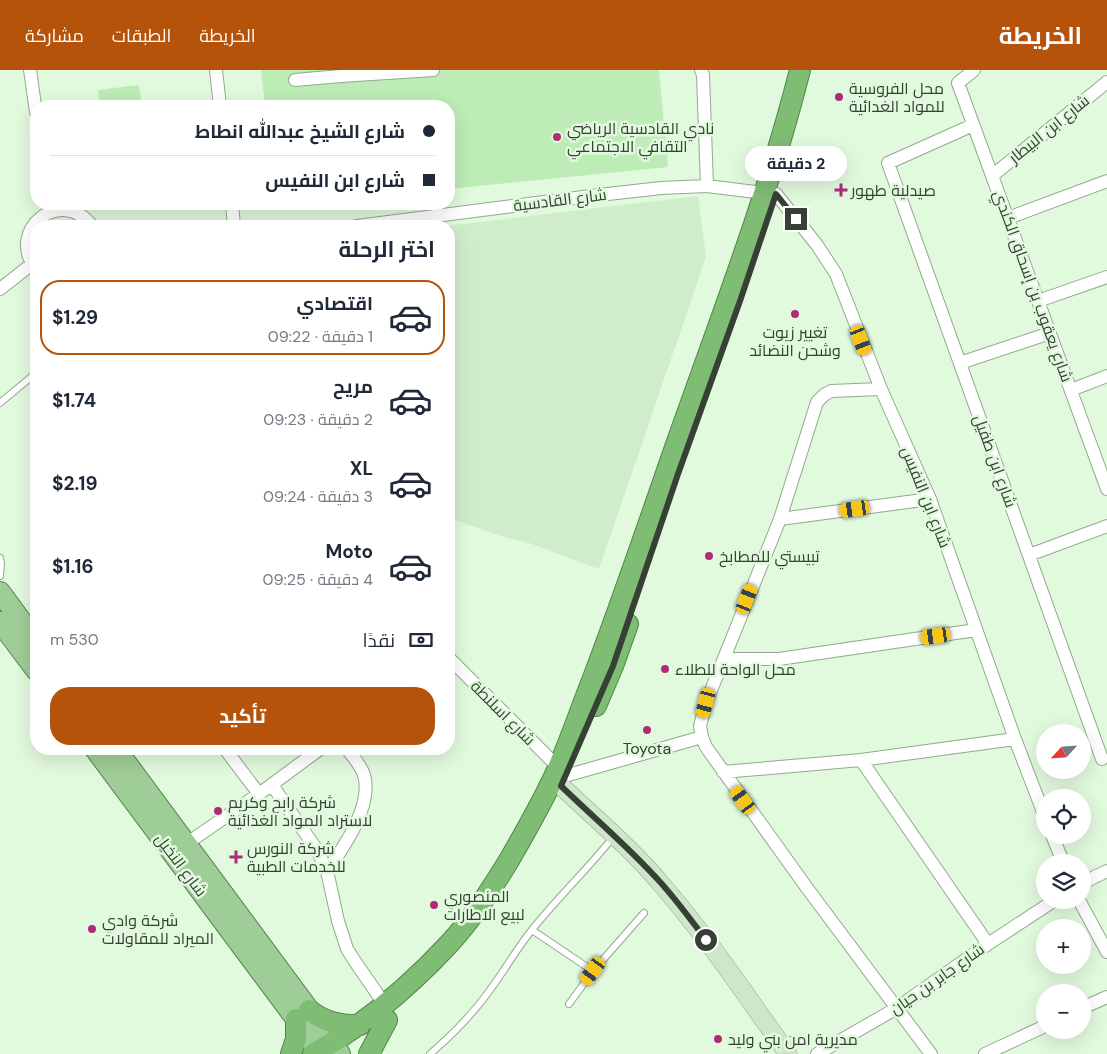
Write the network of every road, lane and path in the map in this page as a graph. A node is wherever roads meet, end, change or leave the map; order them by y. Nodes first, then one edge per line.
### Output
1 (30, 70) edge
2 (216, 70) edge
3 (433, 70) edge
4 (702, 70) edge
5 (800, 70) edge
6 (813, 70) edge
7 (974, 70) edge
8 (295, 80) dead end
9 (1107, 82) edge
10 (34, 100) edge
11 (219, 100) edge
12 (973, 125) junction
13 (992, 176) junction
14 (1107, 181) edge
15 (707, 186) junction
16 (770, 193) junction
17 (51, 210) edge
18 (63, 210) edge
19 (1008, 218) junction
20 (37, 220) edge
21 (87, 220) edge
22 (404, 220) edge
23 (30, 232) edge
24 (30, 259) edge
25 (30, 269) edge
26 (1107, 277) edge
27 (0, 289) edge
28 (1038, 301) junction
29 (1050, 333) junction
30 (960, 363) junction
31 (1107, 376) edge
32 (30, 378) edge
33 (881, 389) junction
34 (1071, 390) junction
35 (0, 403) edge
36 (1107, 487) edge
37 (930, 499) junction
38 (780, 520) junction
39 (1107, 526) edge
40 (1029, 555) junction
41 (0, 558) edge
42 (0, 576) edge
43 (0, 592) edge
44 (0, 622) edge
45 (30, 629) edge
46 (976, 630) junction
47 (724, 659) junction
48 (30, 662) edge
49 (455, 664) edge
50 (702, 738) junction
51 (1015, 739) junction
52 (100, 755) edge
53 (120, 755) edge
54 (230, 755) edge
55 (312, 755) edge
56 (352, 755) edge
57 (1102, 759) dead end
58 (861, 760) junction
59 (723, 772) junction
60 (561, 776) junction
61 (272, 785) junction
62 (259, 794) junction
63 (1036, 794) edge
64 (614, 836) junction
65 (186, 844) junction
66 (326, 871) junction
67 (1107, 871) edge
68 (1091, 879) edge
69 (1040, 909) edge
70 (1084, 909) edge
71 (644, 913) dead end
72 (532, 930) junction
73 (988, 944) junction
74 (1107, 952) edge
75 (593, 971) junction
76 (1107, 997) edge
77 (569, 1004) dead end
78 (1091, 1004) edge
79 (896, 1008) junction
80 (386, 1012) junction
81 (302, 1015) junction
82 (360, 1025) junction
83 (1036, 1030) edge
84 (328, 1052) edge
85 (291, 1054) edge
86 (369, 1054) edge
87 (430, 1054) edge
88 (788, 1054) edge
89 (817, 1054) edge
90 (931, 1054) edge
91 (985, 1054) edge

1 - 10 street
2 - 11 street
3 - 8 street
4 - 15 street
5 - 16 highway
6 - 16 highway
7 - 12 street, شارع يعقوب بن إسحاق الكندي
9 - 13 street, شارع ابن البيطار
12 - 13 street, شارع يعقوب بن إسحاق الكندي
12 - 30 street, شارع ابن طفيل
13 - 19 street, شارع يعقوب بن إسحاق الكندي
14 - 19 street
15 - 16 street, شارع القادسية
15 - 22 street, شارع القادسية
16 - 33 street, شارع ابن النفيس
16 - 60 highway
17 - 20 street
18 - 21 street
19 - 28 street, شارع يعقوب بن إسحاق الكندي
23 - 24 street
25 - 27 street
26 - 28 street
28 - 29 street, شارع يعقوب بن إسحاق الكندي
29 - 30 street
29 - 34 street, شارع يعقوب بن إسحاق الكندي
30 - 40 street, شارع ابن طفيل
31 - 34 street
32 - 35 lane
33 - 37 street, شارع ابن النفيس
33 - 38 street
34 - 36 street, شارع يعقوب بن إسحاق الكندي
37 - 38 street
37 - 46 street, شارع ابن النفيس
38 - 47 street
39 - 40 street
40 - 57 street, شارع ابن طفيل
41 - 42 lane
43 - 45 main road
44 - 48 main road
46 - 47 street
46 - 51 street, شارع ابن النفيس
47 - 50 street
49 - 60 street, شارع اسلنطة
50 - 59 street
50 - 60 street
51 - 58 street
51 - 63 street, شارع ابن النفيس
52 - 81 main road, شارع النخيل
53 - 65 main road, شارع النخيل
54 - 62 street
55 - 61 street
56 - 66 street
58 - 59 street
58 - 73 street
59 - 79 street
60 - 64 main road
60 - 80 highway
61 - 62 street
61 - 66 street
62 - 65 street
64 - 72 lane
64 - 88 main road
65 - 81 main road, شارع النخيل
66 - 80 street
67 - 68 street
69 - 73 street, شارع جابر بن حيان
70 - 74 street
71 - 75 lane
72 - 75 lane
72 - 87 lane
73 - 79 street, شارع جابر بن حيان
75 - 77 lane
76 - 78 street
79 - 89 street, شارع جابر بن حيان
79 - 90 street
80 - 82 highway
80 - 84 highway
80 - 86 highway
81 - 82 highway
81 - 84 main road, شارع النخيل
81 - 85 highway
82 - 84 highway
83 - 91 street

